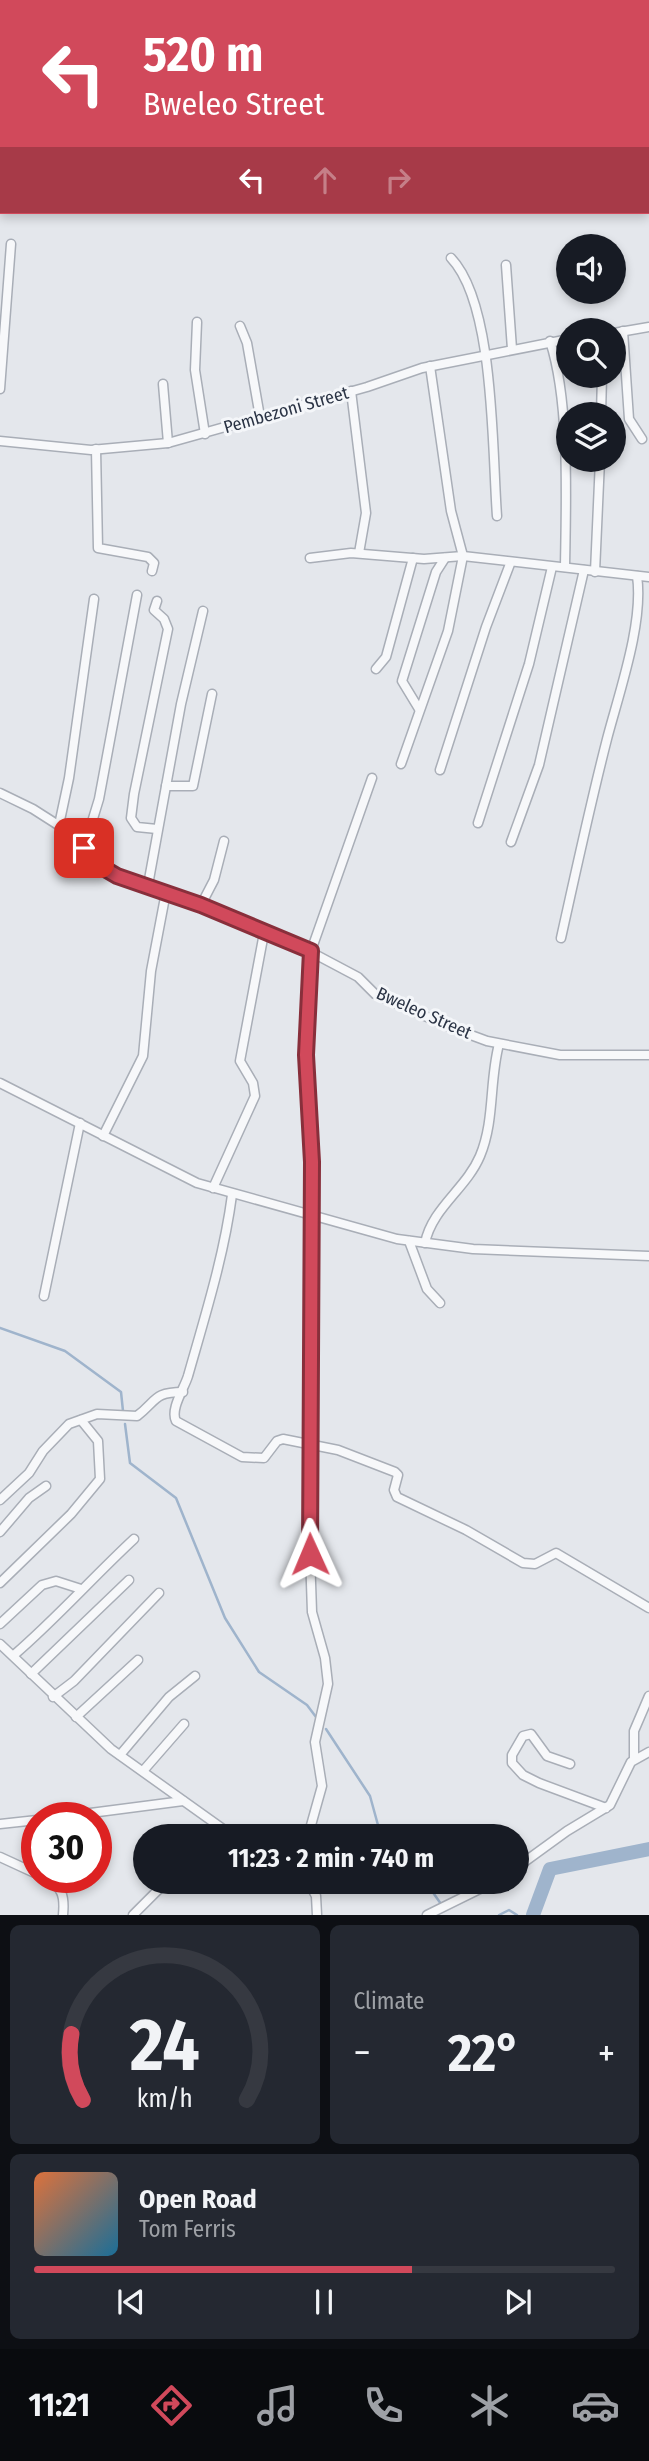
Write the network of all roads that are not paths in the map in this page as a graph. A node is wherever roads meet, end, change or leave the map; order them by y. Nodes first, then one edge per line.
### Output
1 (11, 244) dead end
2 (451, 258) dead end
3 (506, 265) dead end
4 (197, 322) dead end
5 (240, 326) dead end
6 (649, 327) edge
7 (626, 331) edge
8 (556, 340) edge
9 (550, 341) junction
10 (512, 349) junction
11 (485, 354) junction
12 (430, 366) junction
13 (163, 384) dead end
14 (625, 388) edge
15 (0, 389) edge
16 (351, 391) junction
17 (260, 417) junction
18 (205, 434) junction
19 (642, 439) dead end
20 (0, 442) edge
21 (168, 443) junction
22 (96, 449) junction
23 (599, 472) edge
24 (497, 516) dead end
25 (359, 553) junction
26 (463, 556) junction
27 (310, 558) dead end
28 (413, 558) junction
29 (445, 558) junction
30 (510, 564) junction
31 (552, 567) junction
32 (565, 567) junction
33 (584, 570) junction
34 (152, 571) dead end
35 (595, 572) junction
36 (637, 576) junction
37 (649, 577) edge
38 (137, 595) dead end
39 (94, 599) dead end
40 (157, 601) dead end
41 (203, 611) dead end
42 (376, 670) dead end
43 (212, 694) dead end
44 (419, 709) junction
45 (401, 764) dead end
46 (440, 769) dead end
47 (372, 778) dead end
48 (166, 786) junction
49 (0, 793) edge
50 (478, 823) dead end
51 (59, 825) junction
52 (157, 829) junction
53 (224, 841) dead end
54 (511, 842) dead end
55 (84, 848) junction
56 (148, 885) junction
57 (166, 892) junction
58 (201, 905) junction
59 (264, 933) junction
60 (561, 938) dead end
61 (311, 951) junction
62 (499, 1044) junction
63 (649, 1055) edge
64 (0, 1083) edge
65 (80, 1123) junction
66 (103, 1136) junction
67 (213, 1188) junction
68 (232, 1195) junction
69 (309, 1215) junction
70 (409, 1241) junction
71 (425, 1243) junction
72 (649, 1256) edge
73 (44, 1296) dead end
74 (440, 1303) dead end
75 (183, 1392) junction
76 (81, 1420) junction
77 (312, 1443) junction
78 (46, 1486) dead end
79 (0, 1500) edge
80 (0, 1532) edge
81 (134, 1539) dead end
82 (130, 1580) dead end
83 (0, 1583) edge
84 (81, 1589) junction
85 (159, 1593) dead end
86 (649, 1608) edge
87 (0, 1624) edge
88 (0, 1644) edge
89 (14, 1655) junction
90 (138, 1660) dead end
91 (31, 1674) junction
92 (195, 1676) dead end
93 (649, 1696) edge
94 (53, 1697) junction
95 (76, 1717) junction
96 (184, 1724) dead end
97 (649, 1752) edge
98 (120, 1755) junction
99 (634, 1759) junction
100 (570, 1764) dead end
101 (143, 1772) junction
102 (183, 1801) junction
103 (606, 1808) junction
104 (112, 1810) edge
105 (21, 1822) edge
106 (0, 1824) edge
107 (210, 1824) edge
108 (311, 1824) edge
109 (0, 1857) edge
110 (529, 1859) edge
111 (21, 1867) edge
112 (62, 1893) edge
113 (154, 1894) edge
114 (315, 1894) edge
115 (470, 1894) edge
116 (63, 1915) edge
117 (133, 1915) edge
118 (317, 1915) edge
119 (427, 1915) edge

1 - 15 street
2 - 11 street
3 - 10 street
4 - 18 street
5 - 17 street
6 - 7 street
8 - 9 street, Pembezoni Street
9 - 10 street, Pembezoni Street
9 - 32 street
10 - 11 street, Pembezoni Street
11 - 12 street, Pembezoni Street
11 - 24 street
12 - 16 street, Pembezoni Street
12 - 26 street
13 - 21 street
14 - 19 street
16 - 17 street, Pembezoni Street
16 - 25 street
17 - 18 street, Pembezoni Street
18 - 21 street, Pembezoni Street
20 - 22 street, Pembezoni Street
21 - 22 street, Pembezoni Street
22 - 34 street
23 - 35 street
25 - 27 street
25 - 28 street
26 - 29 street
26 - 30 street
26 - 44 street
28 - 29 street
28 - 42 street
29 - 44 street
30 - 31 street
30 - 46 street
31 - 32 street
31 - 50 street
32 - 33 street
33 - 35 street
33 - 54 street
35 - 36 street
36 - 37 street
36 - 60 street
38 - 55 street
39 - 51 street
40 - 52 street
41 - 48 street
43 - 48 street
44 - 45 street
47 - 61 street
48 - 52 street
49 - 51 street, Bweleo Street
51 - 55 street, Bweleo Street
52 - 56 street
53 - 58 street
55 - 56 street, Bweleo Street
56 - 57 street, Bweleo Street
57 - 58 street, Bweleo Street
57 - 66 street
58 - 59 street, Bweleo Street
59 - 61 street, Bweleo Street
59 - 67 street
61 - 62 street, Bweleo Street
61 - 69 street
62 - 63 street, Bweleo Street
62 - 71 street
64 - 65 street
65 - 66 street
65 - 73 street
66 - 67 street
67 - 68 street
68 - 69 street
68 - 75 street
69 - 70 street
69 - 77 street
70 - 71 street
70 - 74 street
71 - 72 street
75 - 76 street
75 - 77 street
76 - 79 street
76 - 83 street
77 - 86 street
77 - 108 street
78 - 80 street
81 - 84 street
82 - 91 street
84 - 87 street
84 - 89 street
85 - 94 street
88 - 89 street
89 - 91 street
90 - 95 street
91 - 94 street
92 - 98 street
93 - 99 street
94 - 95 street
95 - 98 street
96 - 101 street
97 - 99 street
98 - 101 street
99 - 103 street
100 - 103 street
101 - 102 street
102 - 104 street
102 - 107 street
103 - 110 street
105 - 106 street
109 - 111 street
112 - 116 street
113 - 117 street
114 - 118 street
115 - 119 street

